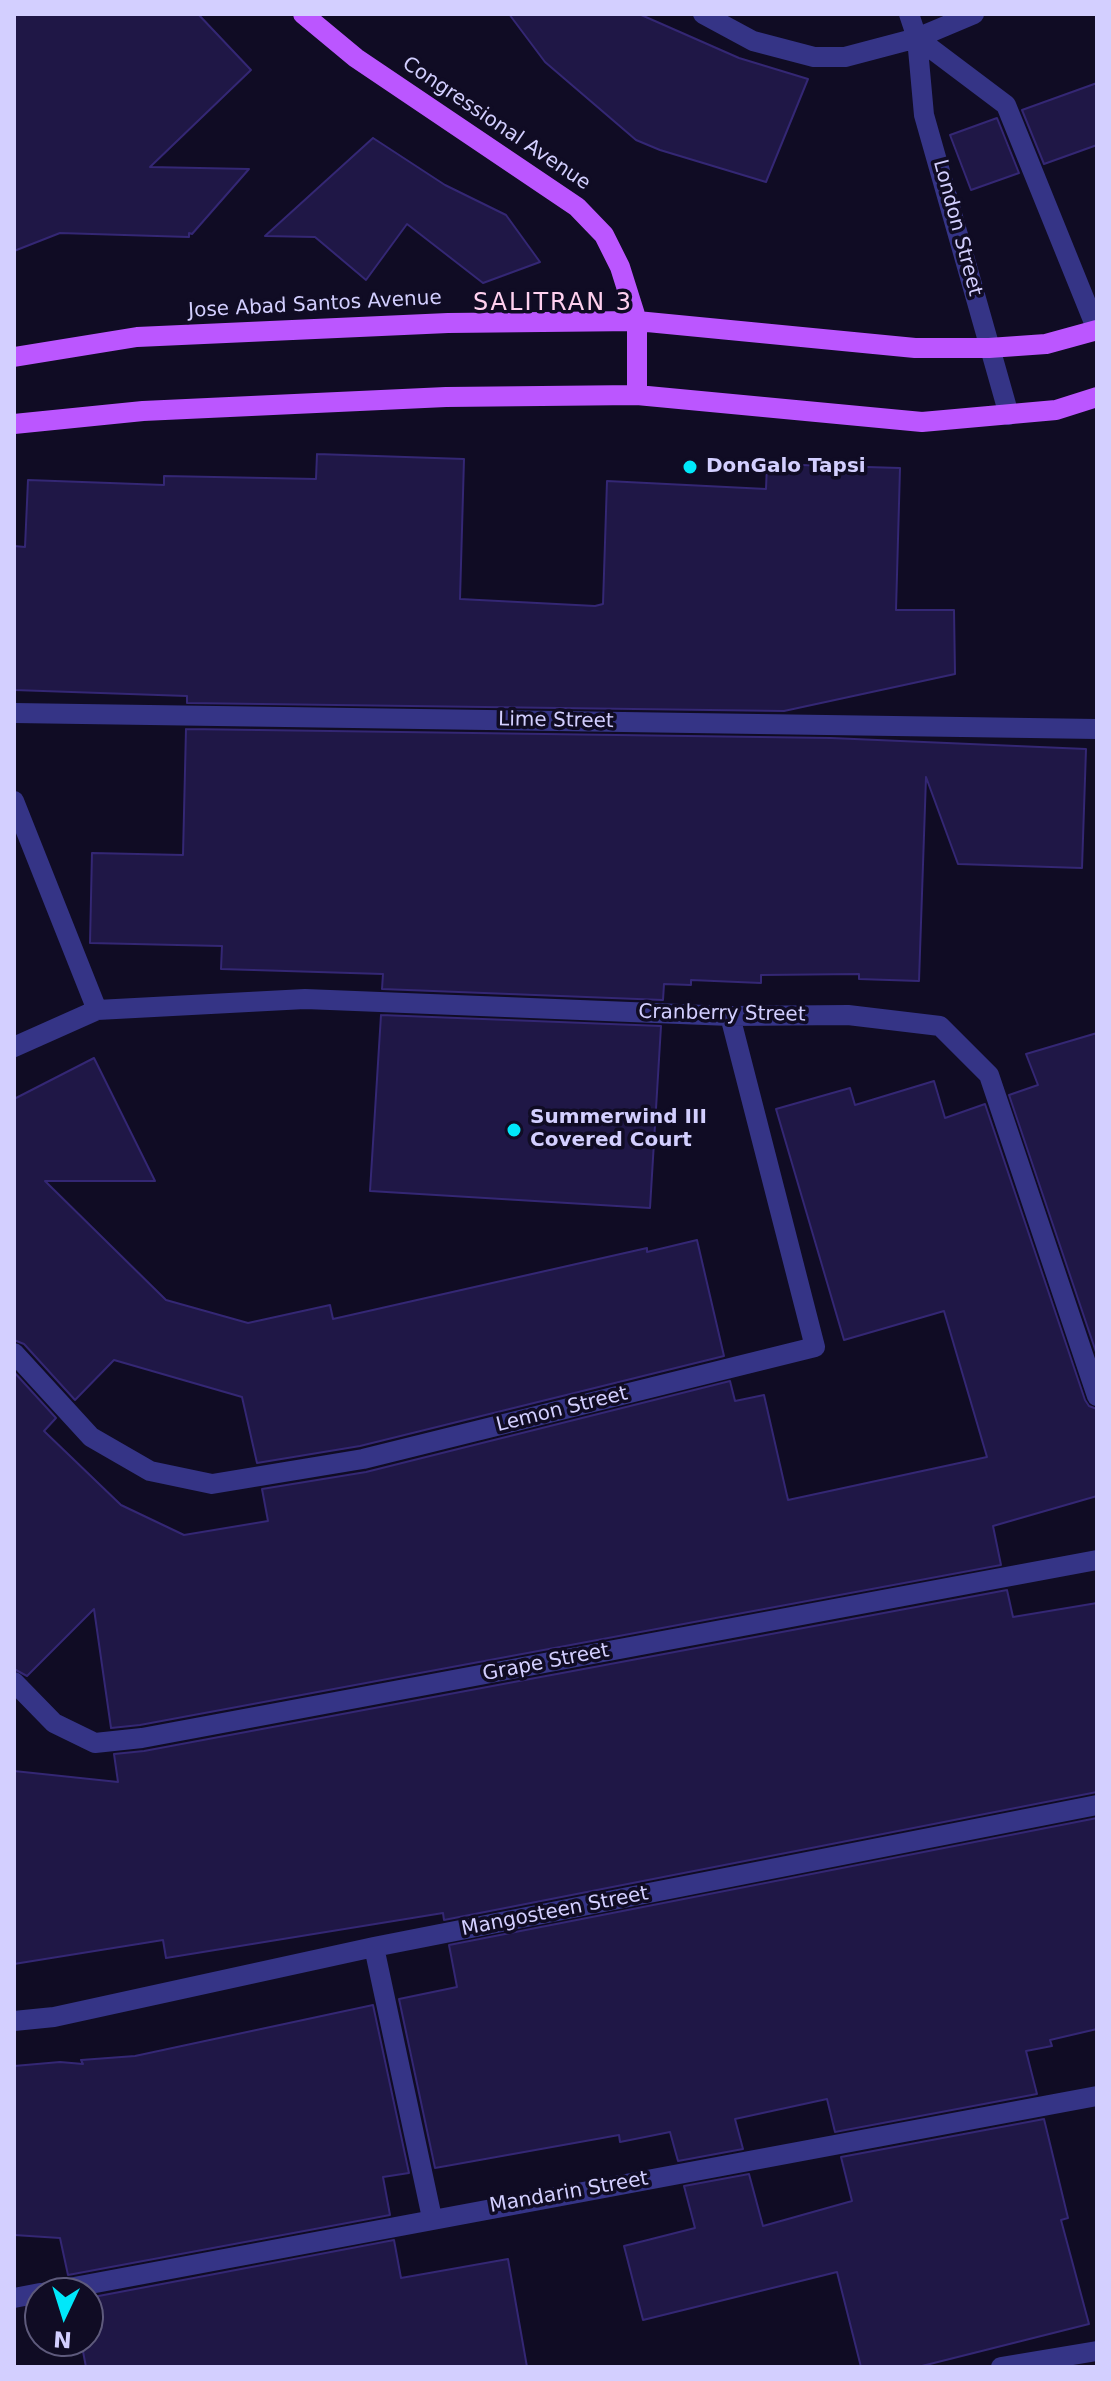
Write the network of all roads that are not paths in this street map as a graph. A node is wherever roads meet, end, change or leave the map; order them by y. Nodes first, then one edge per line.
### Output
1 (303, 14) edge
2 (703, 14) edge
3 (909, 14) edge
4 (974, 14) edge
5 (917, 38) junction
6 (637, 321) junction
7 (1097, 330) edge
8 (989, 348) junction
9 (14, 357) edge
10 (637, 395) junction
11 (1097, 397) edge
12 (1009, 415) junction
13 (14, 424) edge
14 (14, 713) edge
15 (1097, 729) edge
16 (14, 801) edge
17 (97, 1010) junction
18 (730, 1016) junction
19 (14, 1047) edge
20 (14, 1353) edge
21 (1097, 1396) edge
22 (1097, 1560) edge
23 (14, 1682) edge
24 (1097, 1805) edge
25 (374, 1947) junction
26 (14, 2021) edge
27 (1097, 2096) edge
28 (432, 2218) junction
29 (104, 2281) edge
30 (1097, 2351) edge
31 (1001, 2367) edge

1 - 6 main road, Congressional Avenue
2 - 5 street
3 - 5 street, London Street
4 - 5 street
5 - 7 street
5 - 8 street, London Street
6 - 8 main road, Jose Abad Santos Avenue
6 - 9 main road, Jose Abad Santos Avenue
6 - 10 main road, Congressional Avenue
7 - 8 main road, Jose Abad Santos Avenue
8 - 12 street, London Street
10 - 12 main road
10 - 13 main road
11 - 12 main road
14 - 15 street, Lime Street
16 - 17 street
17 - 18 street, Cranberry Street
17 - 19 street
18 - 20 street, Lemon Street
18 - 21 street, Cranberry Street
22 - 23 street, Grape Street
24 - 25 street, Mangosteen Street
25 - 26 street, Mangosteen Street
25 - 28 street
27 - 28 street, Mandarin Street
28 - 29 street, Mandarin Street
30 - 31 street

